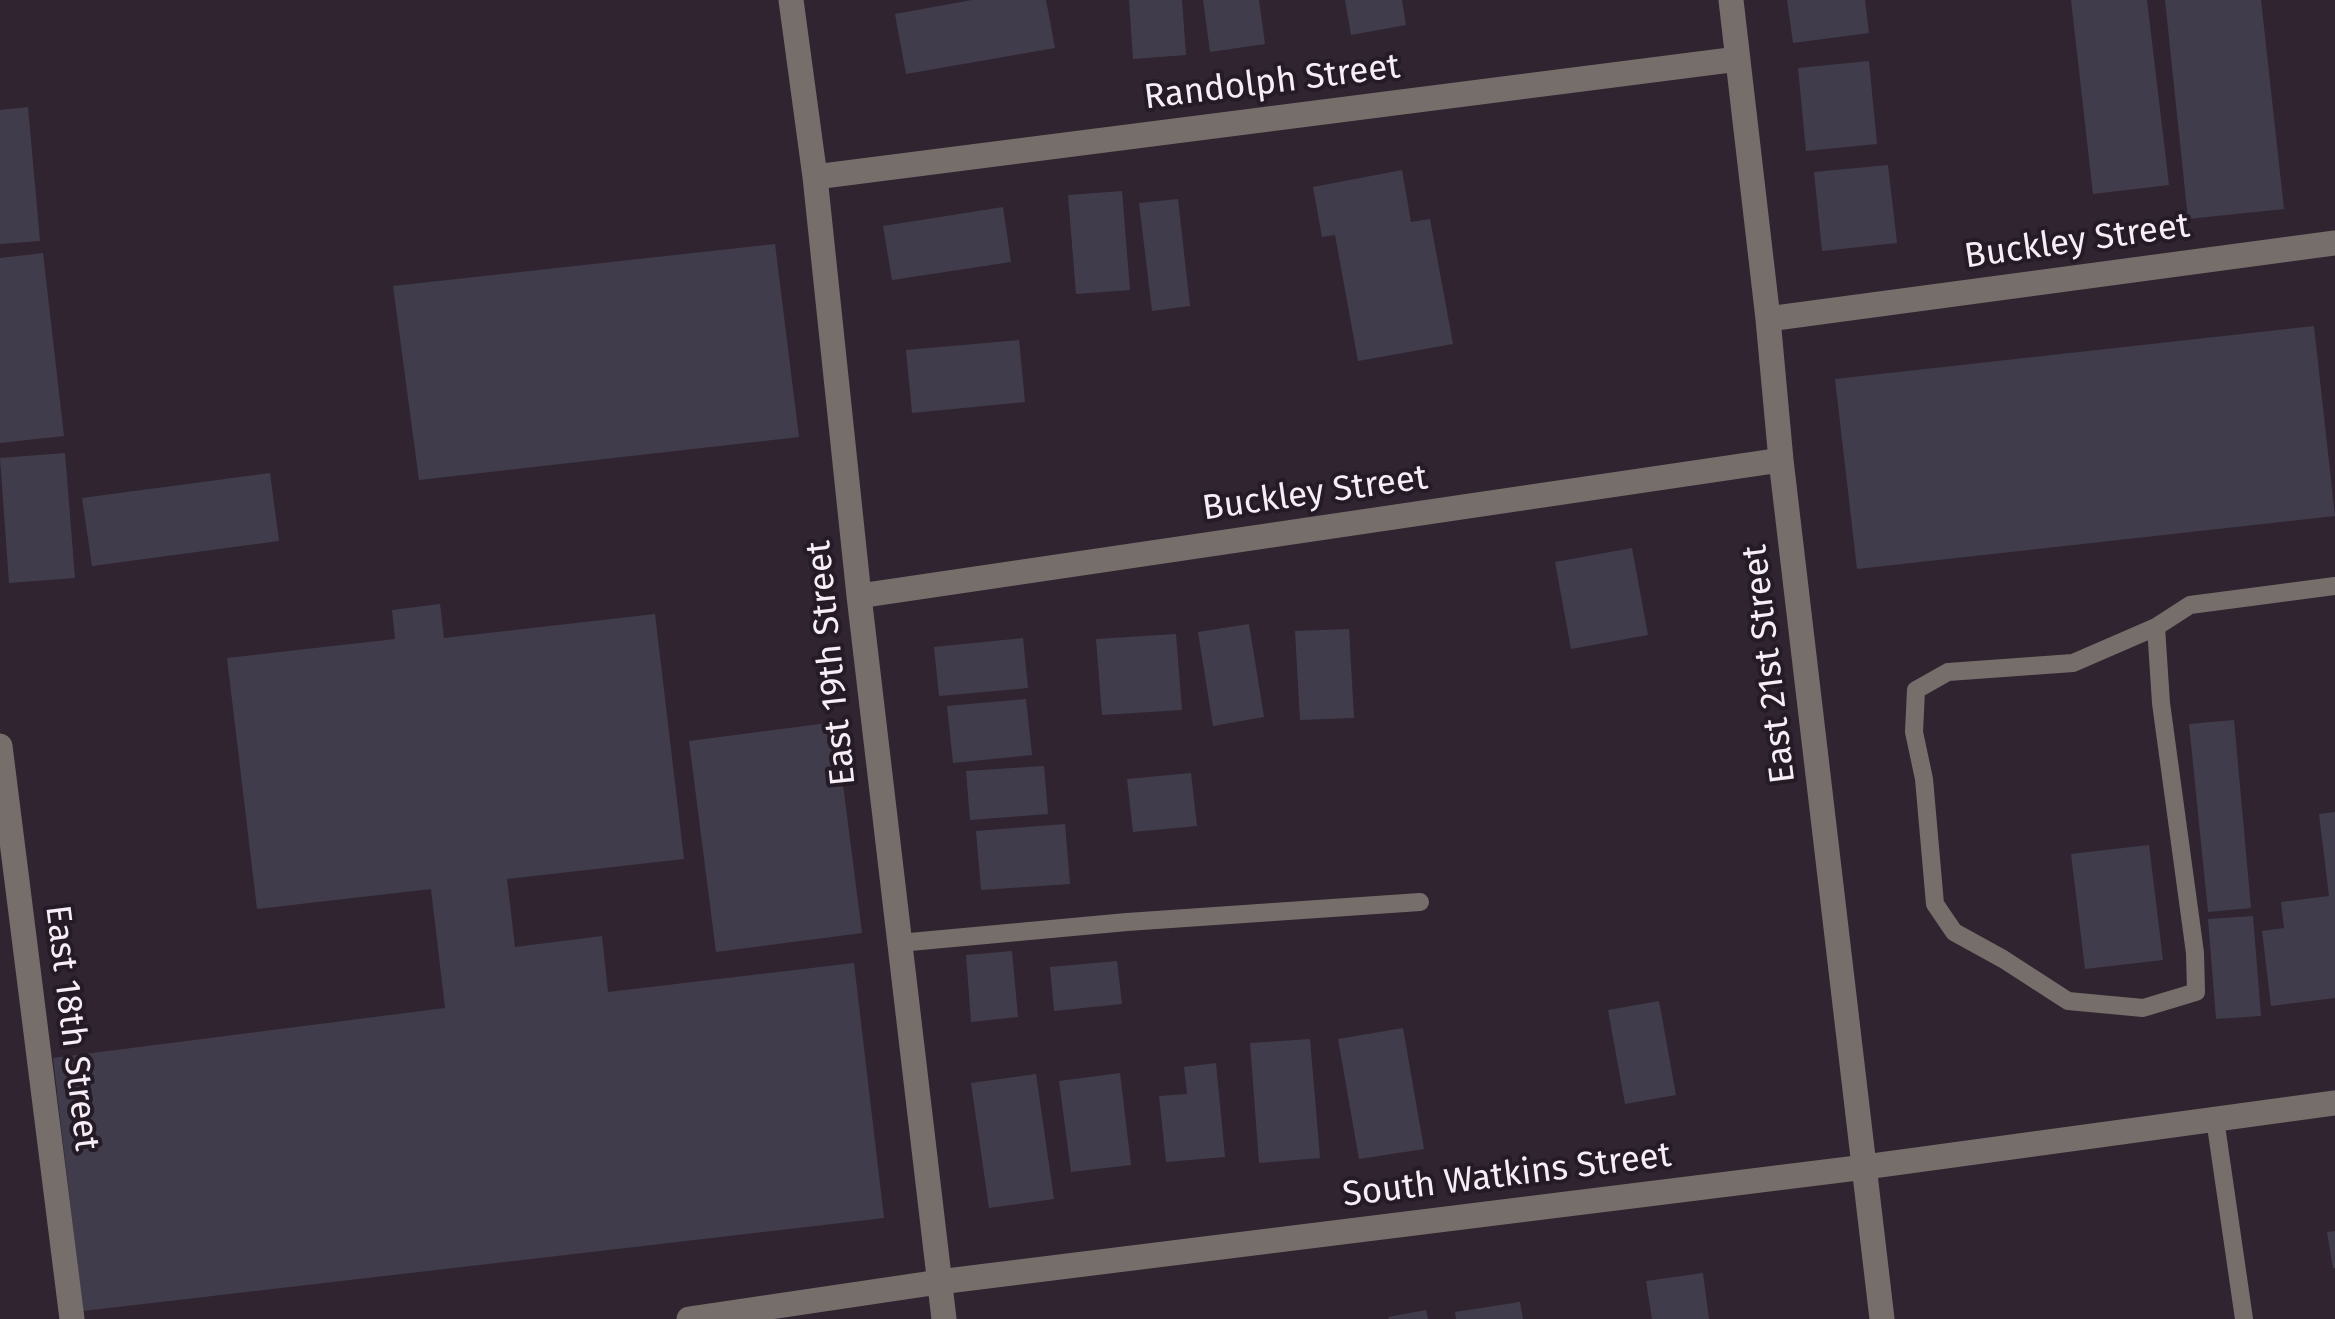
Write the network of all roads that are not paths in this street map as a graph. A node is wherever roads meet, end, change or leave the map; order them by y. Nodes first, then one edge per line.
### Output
1 (791, 0) edge
2 (1731, 0) edge
3 (1738, 59) junction
4 (815, 177) junction
5 (2335, 243) edge
6 (1768, 319) junction
7 (1780, 460) junction
8 (2335, 586) edge
9 (859, 596) junction
10 (2156, 627) junction
11 (0, 746) edge
12 (1420, 902) dead end
13 (900, 942) junction
14 (2335, 1103) edge
15 (2215, 1119) junction
16 (1865, 1167) junction
17 (939, 1282) junction
18 (72, 1319) edge
19 (689, 1319) edge
20 (944, 1319) edge
21 (1882, 1319) edge
22 (2244, 1319) edge

1 - 4 street, East 19th Street
2 - 3 street, East 21st Street
3 - 4 street, Randolph Street
3 - 6 street, East 21st Street
4 - 9 street, East 19th Street
5 - 6 street, Buckley Street
6 - 7 street, East 21st Street
7 - 9 street, Buckley Street
7 - 16 street, East 21st Street
8 - 10 lane
9 - 13 street, East 19th Street
10 - 10 lane
11 - 18 street, East 18th Street
12 - 13 lane
13 - 17 street, East 19th Street
14 - 15 street, South Watkins Street
15 - 16 street, South Watkins Street
15 - 22 lane
16 - 17 street, South Watkins Street
16 - 21 street, East 21st Street
17 - 19 street, South Watkins Street
17 - 20 street, East 19th Street

